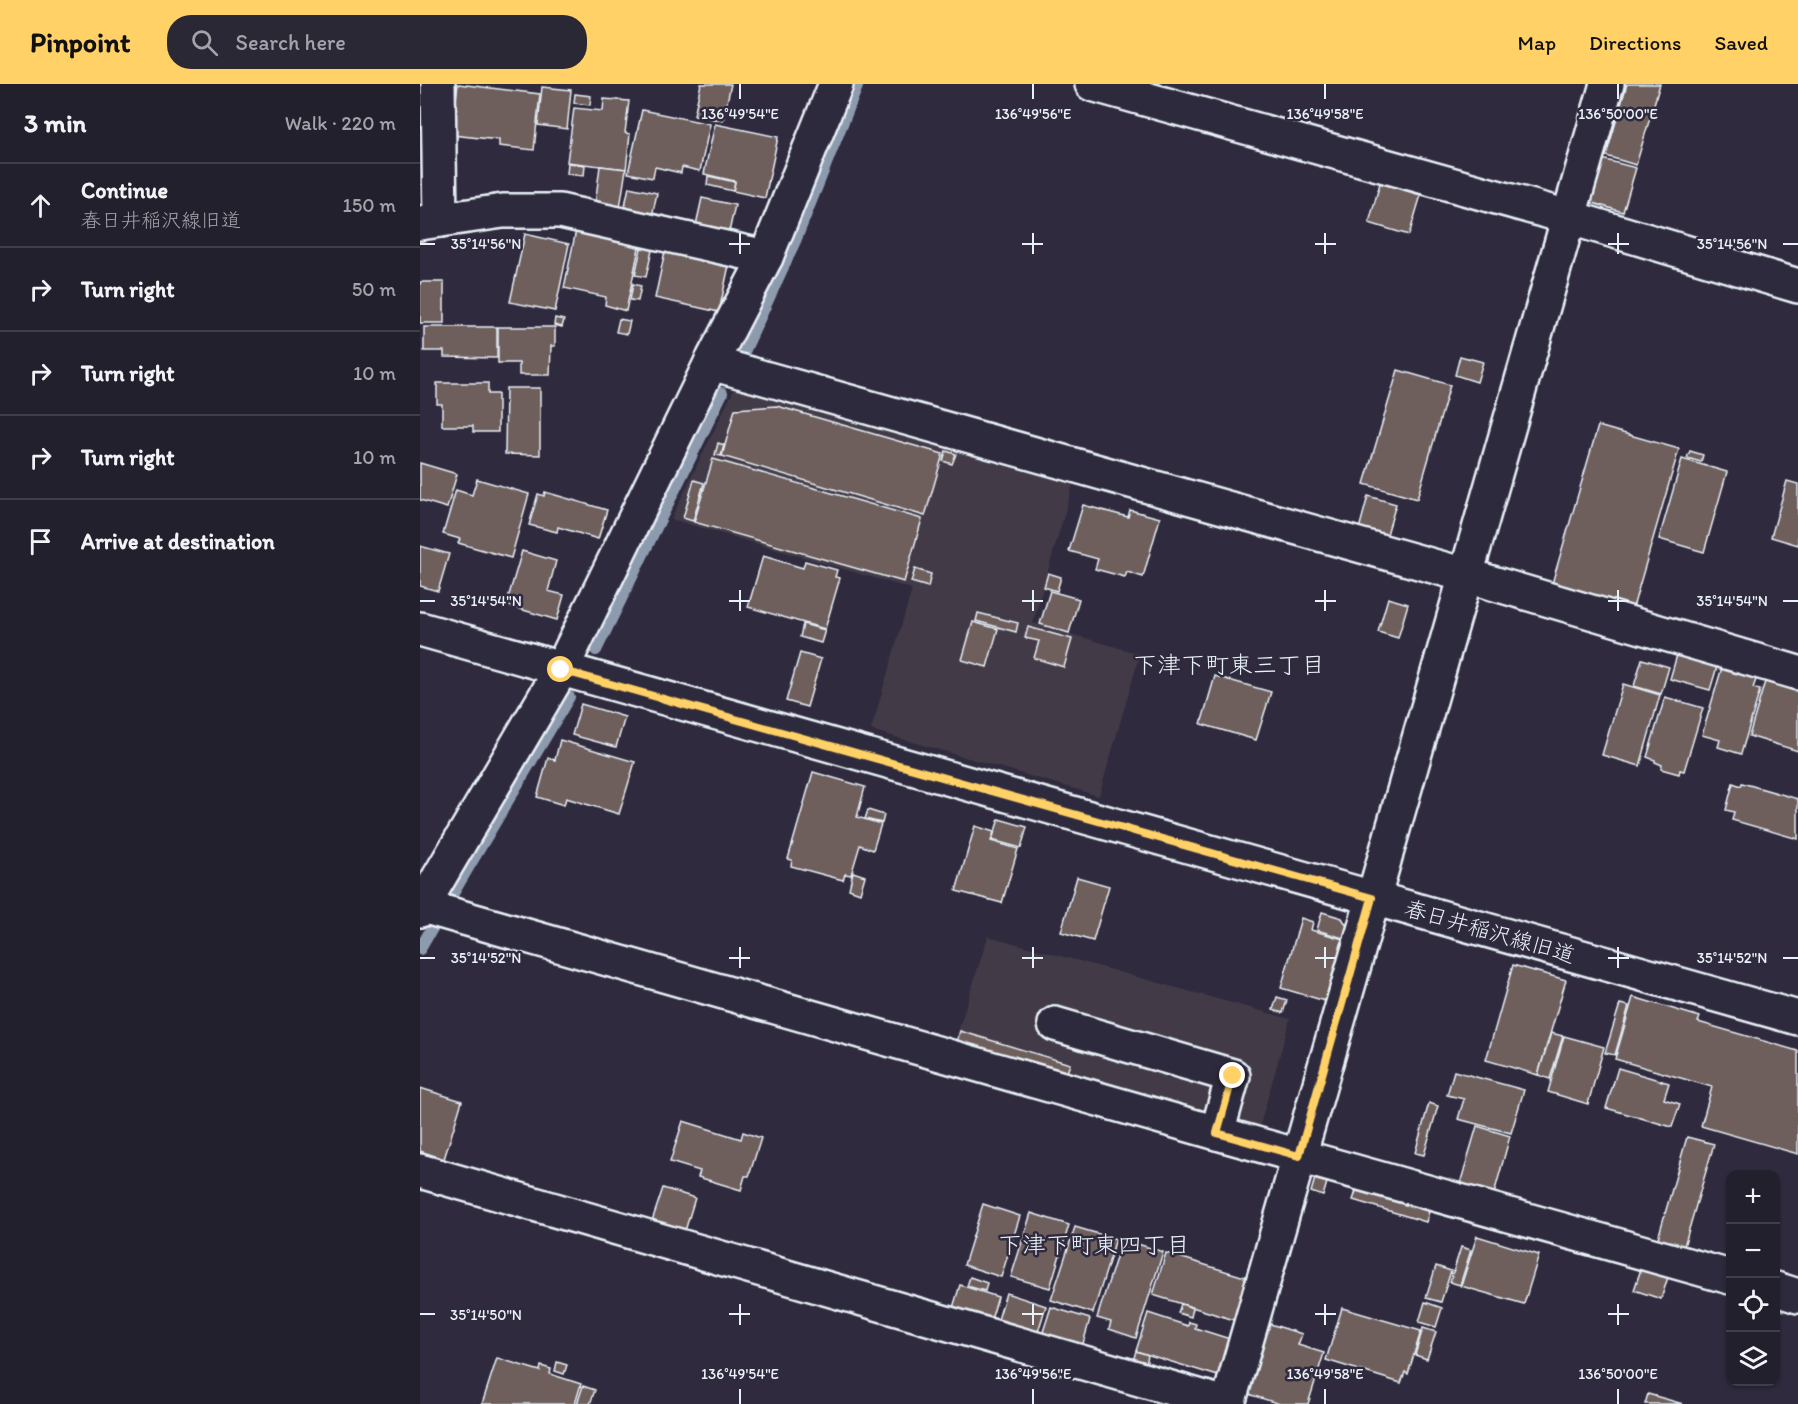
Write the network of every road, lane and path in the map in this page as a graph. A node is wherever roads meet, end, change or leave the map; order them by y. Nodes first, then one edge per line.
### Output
1 (438, 84) edge
2 (836, 84) edge
3 (1092, 84) edge
4 (1607, 84) edge
5 (1568, 218) junction
6 (430, 221) edge
7 (766, 257) junction
8 (1798, 286) edge
9 (711, 363) junction
10 (1465, 575) junction
11 (420, 629) edge
12 (561, 670) junction
13 (1798, 673) edge
14 (1372, 898) junction
15 (421, 908) edge
16 (1798, 1018) edge
17 (1055, 1024) dead end
18 (1217, 1133) junction
19 (1299, 1156) junction
20 (420, 1171) edge
21 (1726, 1276) edge
22 (1780, 1290) edge
23 (1798, 1296) edge
24 (1227, 1404) edge

1 - 6 street
2 - 7 street
3 - 5 street
4 - 5 street
5 - 8 street
5 - 10 street
6 - 7 street
7 - 9 street
9 - 10 street
9 - 12 street
10 - 13 street
10 - 14 street
11 - 12 street, 春日井稲沢線旧道
12 - 14 street, 春日井稲沢線旧道
12 - 15 street
14 - 16 street, 春日井稲沢線旧道
14 - 19 street
15 - 18 street
17 - 18 street
18 - 19 street
19 - 21 street
19 - 24 street
20 - 24 street
22 - 23 street

